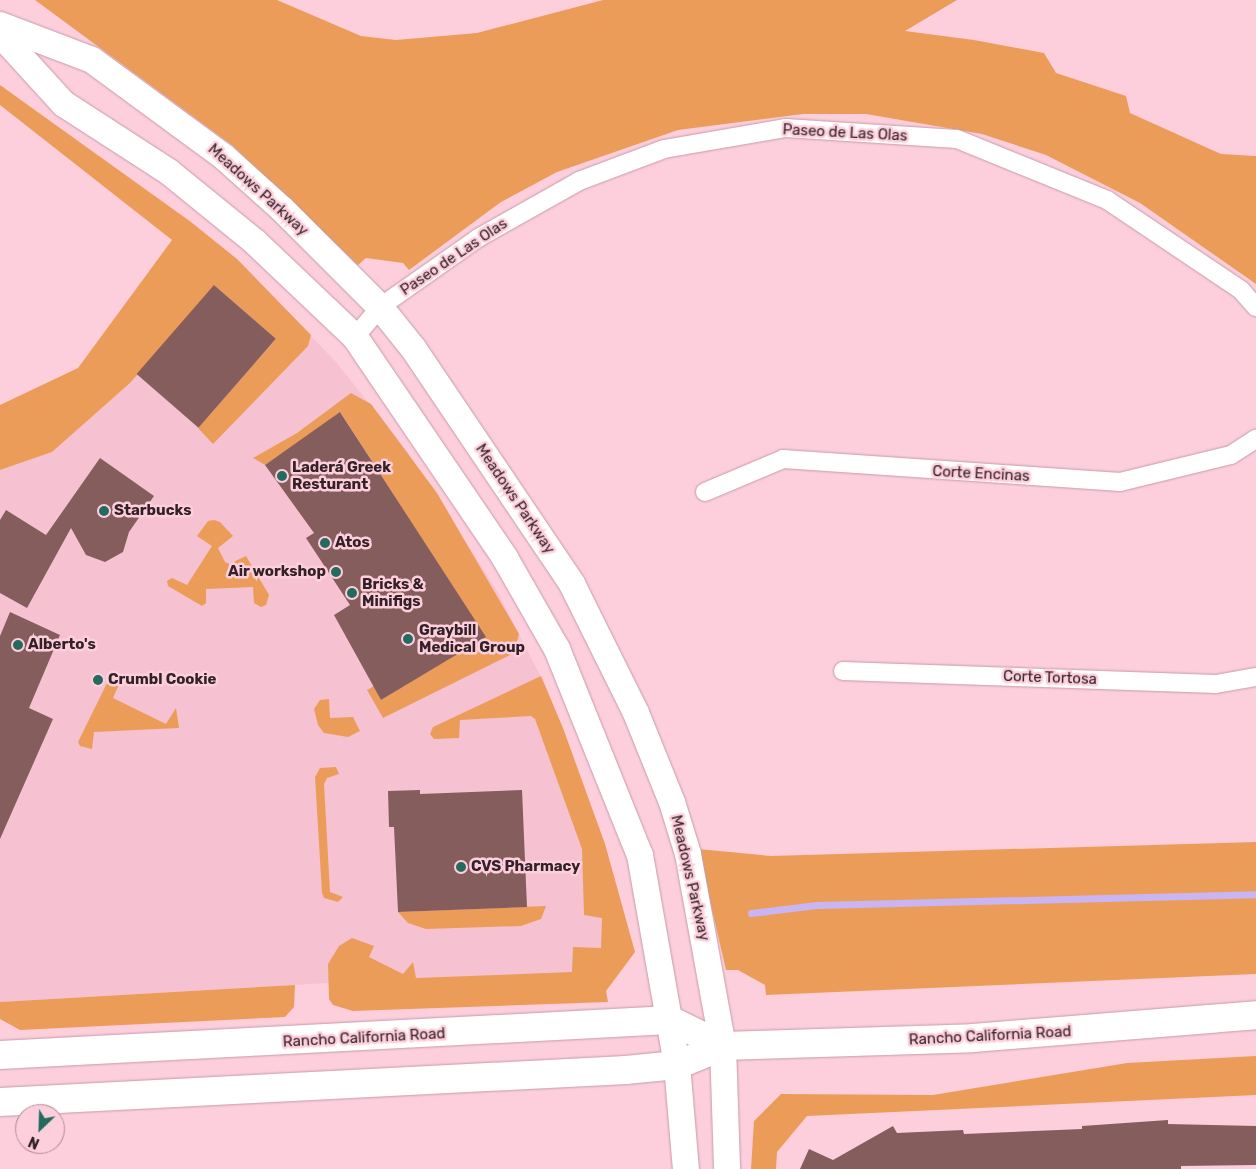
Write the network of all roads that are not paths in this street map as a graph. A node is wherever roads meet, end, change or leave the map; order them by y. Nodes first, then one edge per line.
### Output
1 (0, 25) edge
2 (0, 34) edge
3 (1256, 306) edge
4 (380, 307) junction
5 (355, 337) junction
6 (1256, 439) edge
7 (705, 492) dead end
8 (842, 671) dead end
9 (1256, 677) edge
10 (1256, 1015) edge
11 (670, 1020) junction
12 (723, 1046) junction
13 (0, 1055) edge
14 (678, 1065) junction
15 (0, 1102) edge
16 (686, 1169) edge
17 (727, 1169) edge

1 - 4 main road, Meadows Parkway
2 - 5 main road
3 - 4 street, Paseo de Las Olas
4 - 5 street, Paseo de Las Olas
4 - 12 main road, Meadows Parkway
5 - 11 main road
6 - 7 street, Corte Encinas
8 - 9 street, Corte Tortosa
10 - 12 main road, Rancho California Road
11 - 12 main road, Rancho California Road
11 - 13 main road, Rancho California Road
11 - 14 main road
12 - 14 main road, Rancho California Road
12 - 17 main road, Meadows Parkway
14 - 15 main road, Rancho California Road
14 - 16 main road

